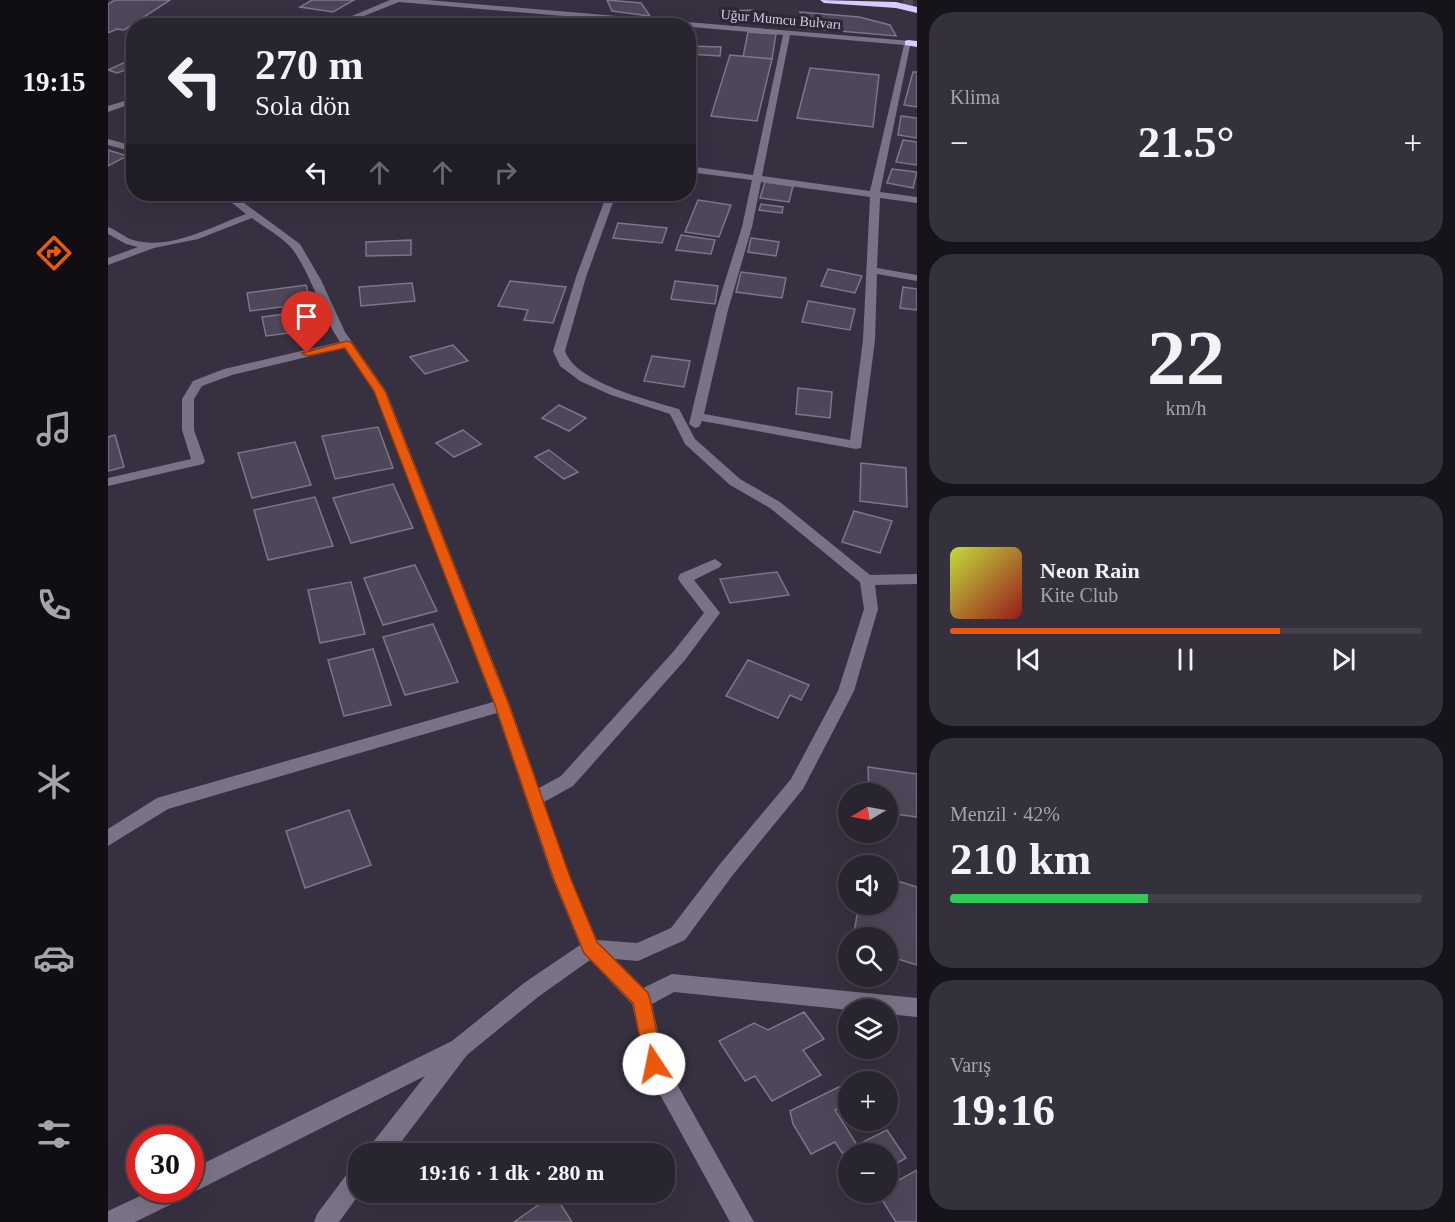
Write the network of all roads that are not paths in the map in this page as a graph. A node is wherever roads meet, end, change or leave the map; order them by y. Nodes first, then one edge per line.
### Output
1 (396, 0) edge
2 (401, 0) edge
3 (824, 0) edge
4 (875, 0) edge
5 (903, 2) dead end
6 (916, 10) edge
7 (352, 18) edge
8 (612, 18) edge
9 (696, 25) edge
10 (787, 33) junction
11 (912, 43) edge
12 (126, 103) edge
13 (108, 109) edge
14 (108, 142) edge
15 (126, 147) edge
16 (696, 170) edge
17 (757, 178) junction
18 (874, 193) junction
19 (916, 200) edge
20 (236, 201) edge
21 (608, 201) edge
22 (255, 214) junction
23 (108, 230) edge
24 (153, 245) junction
25 (108, 262) edge
26 (872, 270) junction
27 (916, 278) edge
28 (347, 344) junction
29 (697, 416) junction
30 (690, 441) junction
31 (108, 482) edge
32 (716, 564) dead end
33 (916, 579) edge
34 (867, 580) junction
35 (502, 705) junction
36 (533, 799) junction
37 (108, 838) edge
38 (591, 948) junction
39 (641, 999) junction
40 (916, 1008) edge
41 (460, 1048) junction
42 (387, 1143) edge
43 (204, 1175) edge
44 (348, 1191) edge
45 (149, 1203) edge
46 (110, 1222) edge
47 (325, 1222) edge
48 (743, 1222) edge

1 - 7 street
2 - 8 street, Uğur Mumcu Bulvarı
3 - 6 highway
4 - 5 highway
9 - 10 street, Uğur Mumcu Bulvarı
10 - 11 street, Uğur Mumcu Bulvarı
10 - 17 street
11 - 18 street
12 - 13 street
14 - 15 street
16 - 17 street
17 - 18 street
17 - 29 street
18 - 19 street
18 - 26 street
20 - 22 street
21 - 30 street
22 - 24 street
22 - 28 street
23 - 24 street
24 - 25 street
26 - 27 street
26 - 29 street
28 - 31 street
28 - 35 street
29 - 30 street
30 - 34 street
32 - 36 street
33 - 34 street
34 - 38 street
35 - 36 street
35 - 37 street
36 - 38 street
38 - 39 street
38 - 41 street
39 - 40 street
39 - 48 street
41 - 42 street
41 - 43 street
44 - 47 street
45 - 46 street

